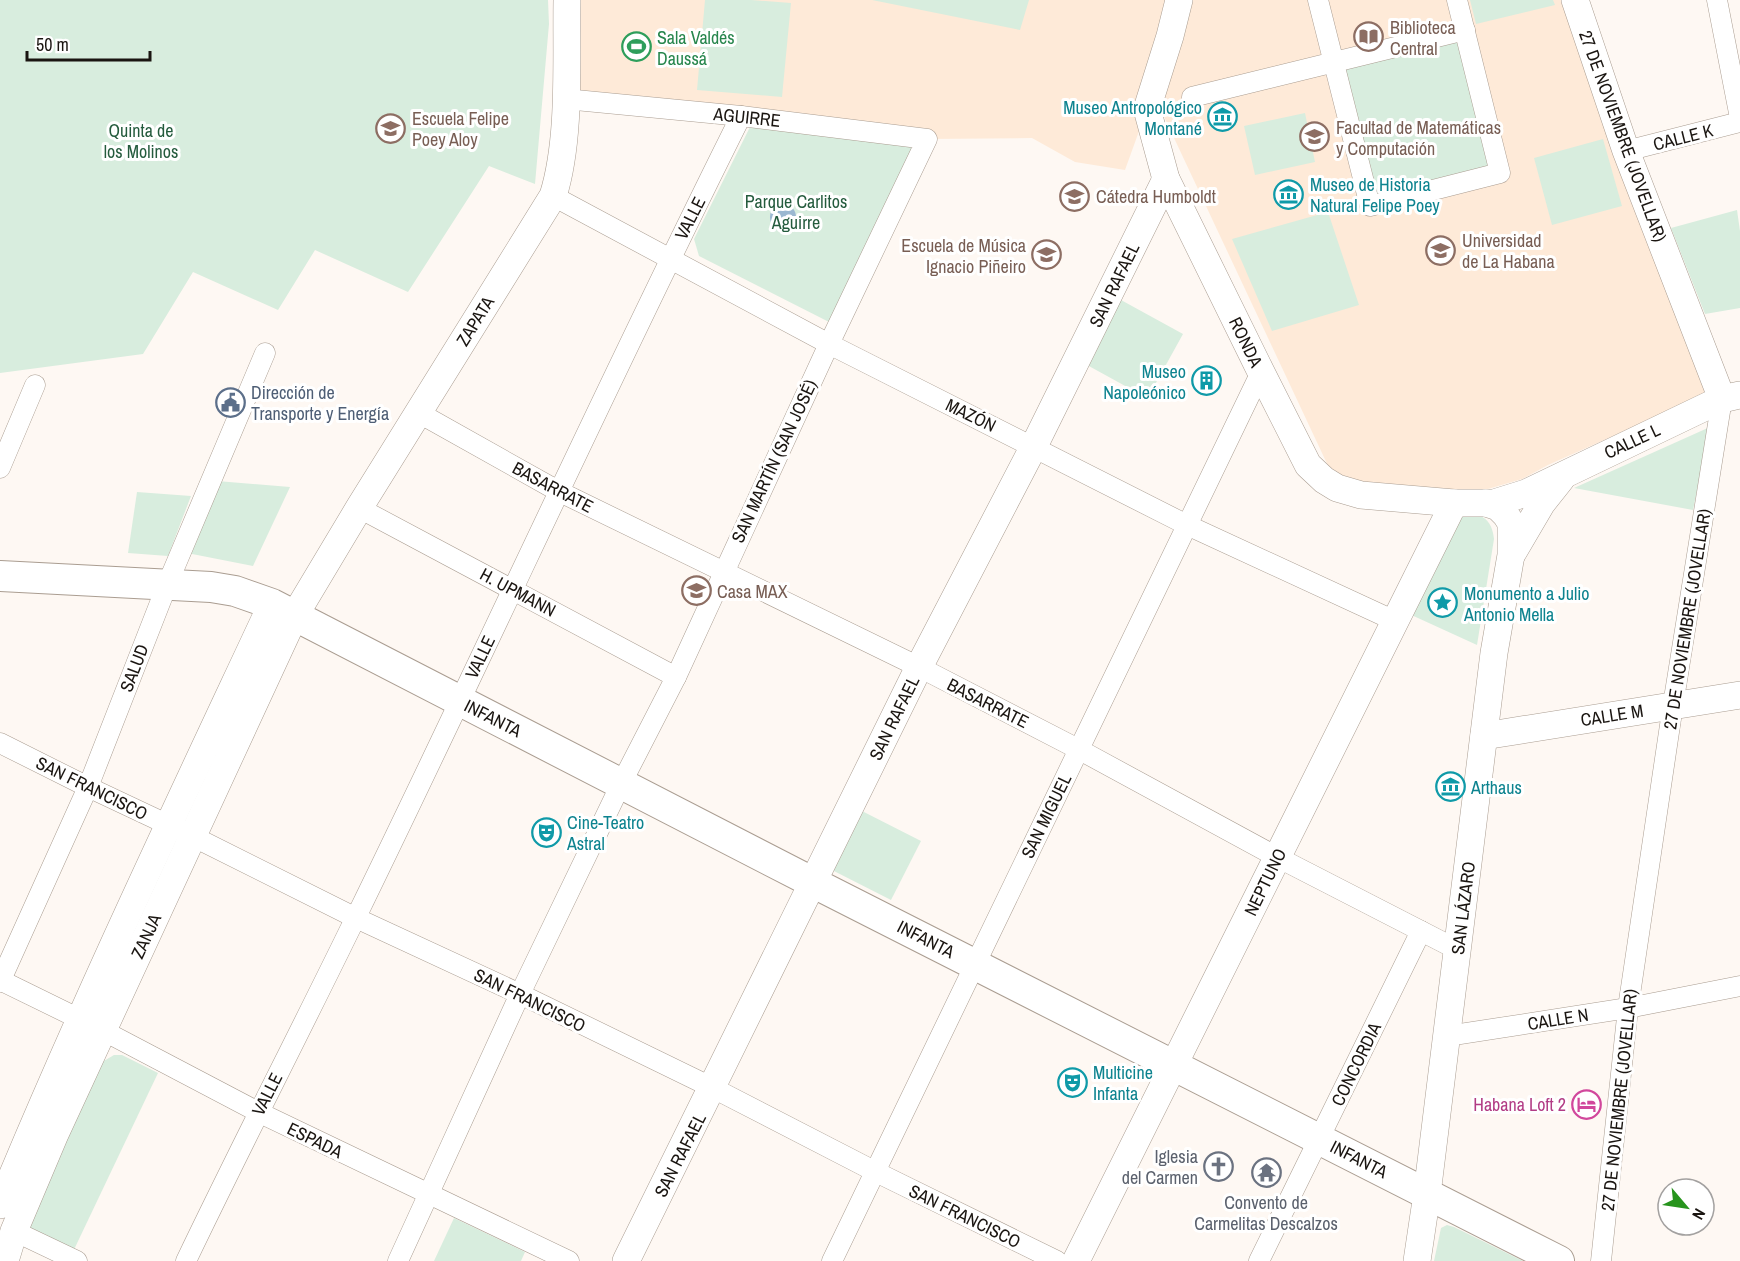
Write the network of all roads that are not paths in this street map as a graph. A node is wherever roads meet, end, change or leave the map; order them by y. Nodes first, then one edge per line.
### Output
1 (567, 0) edge
2 (1179, 0) edge
3 (1318, 0) edge
4 (1457, 0) edge
5 (1575, 0) edge
6 (1717, 0) edge
7 (1465, 30) junction
8 (1334, 62) junction
9 (1192, 97) dead end
10 (565, 99) junction
11 (741, 116) junction
12 (1740, 120) edge
13 (927, 139) joint
14 (1626, 151) junction
15 (1166, 178) junction
16 (553, 196) junction
17 (670, 257) junction
18 (829, 344) junction
19 (266, 353) dead end
20 (1261, 372) junction
21 (35, 385) dead end
22 (1731, 397) edge
23 (419, 413) junction
24 (1034, 446) junction
25 (0, 468) edge
26 (1566, 473) junction
27 (558, 491) junction
28 (1526, 492) joint
29 (1454, 503) junction
30 (1486, 503) junction
31 (359, 508) junction
32 (1187, 525) junction
33 (1511, 555) junction
34 (723, 572) junction
35 (0, 576) edge
36 (167, 585) junction
37 (513, 590) junction
38 (283, 609) junction
39 (1395, 621) junction
40 (919, 667) junction
41 (676, 677) junction
42 (1740, 695) edge
43 (458, 701) junction
44 (1672, 705) junction
45 (1484, 736) junction
46 (0, 743) edge
47 (1078, 749) junction
48 (621, 784) junction
49 (88, 787) junction
50 (181, 831) junction
51 (1277, 857) junction
52 (812, 882) junction
53 (356, 918) junction
54 (1420, 931) junction
55 (1458, 950) junction
56 (975, 964) junction
57 (0, 981) edge
58 (1740, 986) edge
59 (520, 994) junction
60 (1628, 1008) junction
61 (91, 1025) junction
62 (1447, 1036) junction
63 (1174, 1067) junction
64 (713, 1088) junction
65 (258, 1112) junction
66 (1319, 1139) junction
67 (876, 1172) junction
68 (1427, 1194) junction
69 (429, 1195) junction
70 (0, 1205) edge
71 (7, 1227) edge
72 (5, 1261) edge
73 (77, 1261) edge
74 (186, 1261) edge
75 (398, 1261) edge
76 (569, 1261) edge
77 (626, 1261) edge
78 (832, 1261) edge
79 (1057, 1261) edge
80 (1076, 1261) edge
81 (1259, 1261) edge
82 (1417, 1261) edge
83 (1558, 1261) edge
84 (1601, 1261) edge

1 - 10 main road, ZAPATA
2 - 15 main road, RONDA
3 - 8 street
4 - 7 street
5 - 14 main road, 27 DE NOVIEMBRE (JOVELLAR)
6 - 12 street
7 - 8 street
7 - 8 street
8 - 9 street
10 - 11 street, AGUIRRE
10 - 16 main road, ZAPATA
11 - 13 street, AGUIRRE
11 - 17 street, VALLE
12 - 14 street, CALLE K
13 - 18 street, SAN MARTÍN (SAN JOSÉ)
14 - 22 main road, 27 DE NOVIEMBRE (JOVELLAR)
15 - 20 main road, RONDA
15 - 24 main road, SAN RAFAEL
16 - 17 street, MAZÓN
16 - 23 main road, ZAPATA
17 - 18 street, MAZÓN
17 - 27 street, VALLE
18 - 24 street, MAZÓN
18 - 34 street, SAN MARTÍN (SAN JOSÉ)
19 - 36 street, SALUD
20 - 29 main road, RONDA
20 - 32 street, SAN MIGUEL
21 - 25 street
22 - 26 main road, CALLE L
22 - 44 street, 27 DE NOVIEMBRE (JOVELLAR)
23 - 27 street, BASARRATE
23 - 31 main road, ZAPATA
24 - 32 street, MAZÓN
24 - 40 main road, SAN RAFAEL
26 - 28 main road, CALLE L
26 - 33 main road, SAN LÁZARO
27 - 34 street, BASARRATE
27 - 37 street, VALLE
28 - 30 main road, RONDA
29 - 30 main road, RONDA
29 - 39 main road, NEPTUNO
30 - 33 main road, SAN LÁZARO
31 - 37 street, H. UPMANN
31 - 38 main road, ZAPATA
32 - 39 street, MAZÓN
32 - 47 street, SAN MIGUEL
33 - 45 main road, SAN LÁZARO
34 - 40 street, BASARRATE
34 - 41 street, SAN MARTÍN (SAN JOSÉ)
35 - 36 main road, INFANTA
36 - 38 main road, INFANTA
36 - 49 street, SALUD
37 - 41 street, H. UPMANN
37 - 43 street, VALLE
38 - 43 main road, INFANTA
38 - 50 main road, ZANJA
39 - 51 main road, NEPTUNO
40 - 47 street, BASARRATE
40 - 52 main road, SAN RAFAEL
41 - 48 street, SAN MARTÍN (SAN JOSÉ)
42 - 44 main road, CALLE M
43 - 48 main road, INFANTA
43 - 53 street, VALLE
44 - 45 main road, CALLE M
44 - 60 street, 27 DE NOVIEMBRE (JOVELLAR)
45 - 55 main road, SAN LÁZARO
46 - 49 street, SAN FRANCISCO
47 - 51 street, BASARRATE
47 - 56 street, SAN MIGUEL
48 - 52 main road, INFANTA
48 - 59 street, SAN MARTÍN (SAN JOSÉ)
49 - 50 street, SAN FRANCISCO
49 - 57 street, SALUD
50 - 53 street, SAN FRANCISCO
50 - 61 main road, ZANJA
51 - 54 street, BASARRATE
51 - 63 main road, NEPTUNO
52 - 56 main road, INFANTA
52 - 64 main road, SAN RAFAEL
53 - 59 street, SAN FRANCISCO
53 - 65 street, VALLE
54 - 55 street, BASARRATE
54 - 66 street, CONCORDIA
55 - 62 main road, SAN LÁZARO
56 - 63 main road, INFANTA
56 - 67 street, SAN MIGUEL
57 - 61 street, ESPADA
58 - 60 street, CALLE N
59 - 64 street, SAN FRANCISCO
59 - 69 street, SAN MARTÍN (SAN JOSÉ)
60 - 62 street, CALLE N
60 - 84 street, 27 DE NOVIEMBRE (JOVELLAR)
61 - 65 street, ESPADA
61 - 70 main road, ZANJA
61 - 71 main road, ZANJA
62 - 68 main road, SAN LÁZARO
63 - 66 main road, INFANTA
63 - 80 main road, NEPTUNO
64 - 67 street, SAN FRANCISCO
64 - 77 main road, SAN RAFAEL
65 - 69 street, ESPADA
65 - 74 street, VALLE
66 - 68 main road, INFANTA
66 - 81 street, CONCORDIA
67 - 78 street, SAN MIGUEL
67 - 79 street, SAN FRANCISCO
68 - 82 main road, SAN LÁZARO
68 - 83 main road, INFANTA
69 - 75 street, SAN MARTÍN (SAN JOSÉ)
69 - 76 street, ESPADA
71 - 72 main road, ZANJA
71 - 73 street

